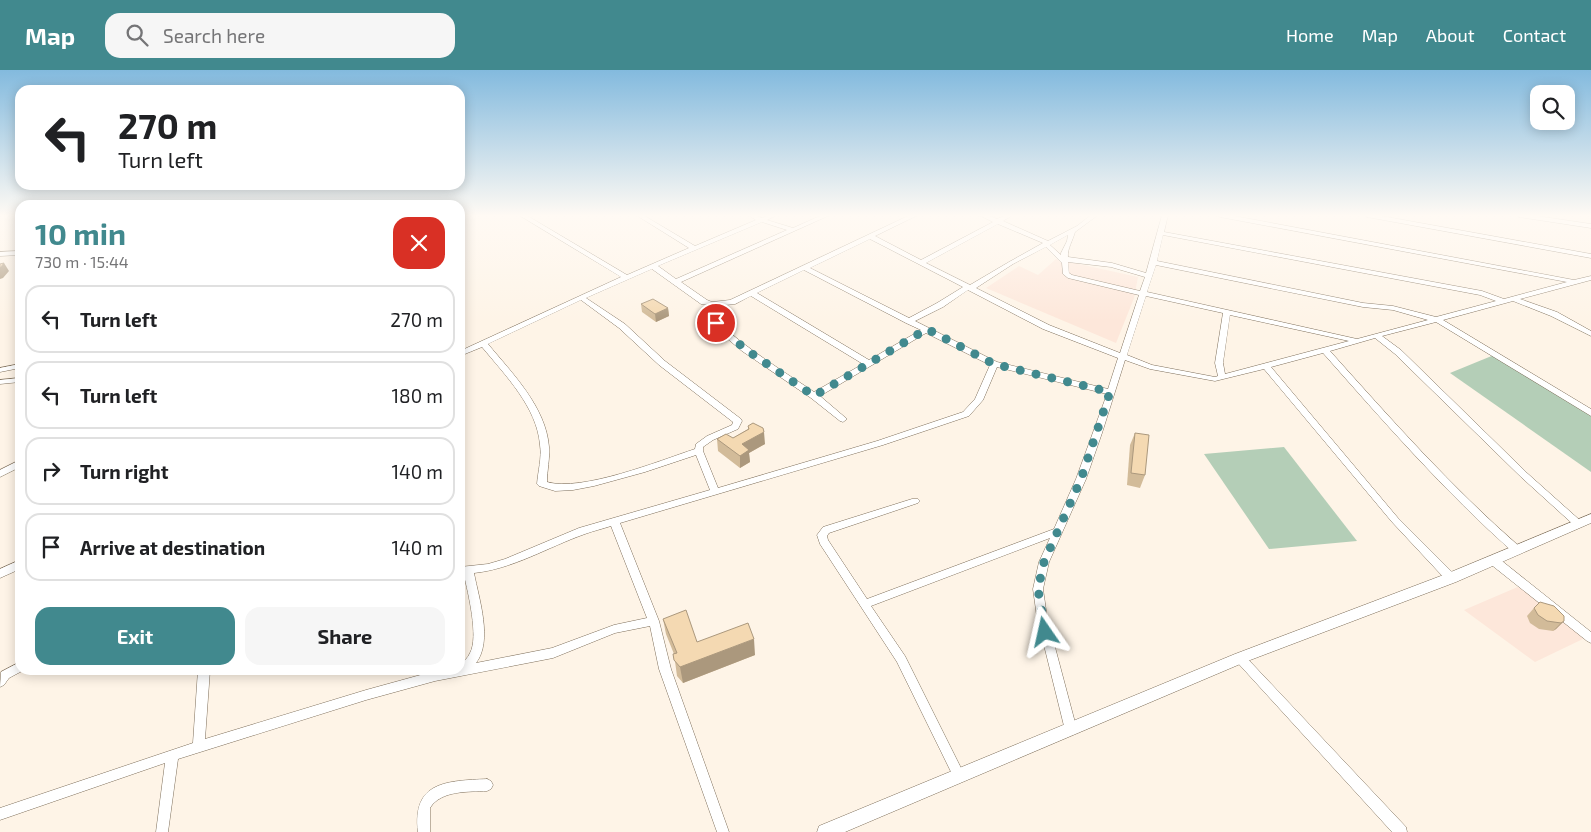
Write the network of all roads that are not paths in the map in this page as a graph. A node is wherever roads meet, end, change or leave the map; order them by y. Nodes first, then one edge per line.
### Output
1 (582, 251) edge
2 (687, 251) edge
3 (747, 251) edge
4 (842, 251) edge
5 (897, 251) edge
6 (944, 251) edge
7 (1035, 251) edge
8 (1054, 251) edge
9 (1067, 251) edge
10 (1157, 251) edge
11 (1256, 251) edge
12 (1408, 251) edge
13 (1561, 251) edge
14 (15, 253) edge
15 (0, 254) edge
16 (1591, 256) edge
17 (1065, 261) junction
18 (1153, 262) junction
19 (921, 263) junction
20 (653, 266) junction
21 (805, 268) junction
22 (1148, 276) junction
23 (626, 277) junction
24 (1591, 278) edge
25 (676, 282) junction
26 (1575, 282) junction
27 (969, 287) junction
28 (752, 293) junction
29 (1143, 294) junction
30 (581, 297) junction
31 (1513, 299) junction
32 (1504, 302) junction
33 (712, 304) junction
34 (1227, 312) junction
35 (1438, 320) junction
36 (909, 321) junction
37 (927, 329) junction
38 (1591, 334) edge
39 (1377, 336) junction
40 (1357, 342) junction
41 (483, 343) junction
42 (1326, 351) junction
43 (465, 352) edge
44 (1121, 355) junction
45 (869, 364) junction
46 (994, 364) junction
47 (1265, 365) junction
48 (15, 367) edge
49 (0, 370) edge
50 (1222, 376) junction
51 (15, 380) edge
52 (0, 382) edge
53 (1110, 392) junction
54 (814, 396) junction
55 (1591, 413) edge
56 (843, 419) dead end
57 (699, 451) junction
58 (15, 466) edge
59 (0, 474) edge
60 (715, 492) junction
61 (915, 501) dead end
62 (614, 521) junction
63 (1585, 521) edge
64 (1059, 531) junction
65 (1517, 550) junction
66 (1493, 560) junction
67 (15, 566) edge
68 (465, 571) edge
69 (0, 574) edge
70 (465, 574) edge
71 (1451, 578) junction
72 (864, 604) junction
73 (654, 621) junction
74 (1591, 638) edge
75 (1240, 658) junction
76 (465, 667) edge
77 (15, 670) edge
78 (465, 670) edge
79 (204, 675) edge
80 (445, 675) edge
81 (0, 682) edge
82 (1071, 730) junction
83 (199, 746) junction
84 (172, 755) junction
85 (959, 776) junction
86 (487, 784) dead end
87 (0, 814) edge
88 (162, 832) edge
89 (424, 832) edge
90 (723, 832) edge
91 (825, 832) edge
92 (1401, 832) edge

1 - 23 street
2 - 20 street
3 - 25 street
4 - 21 street
5 - 19 street
6 - 19 street
7 - 27 street
8 - 17 street
9 - 17 street
10 - 18 street
11 - 32 street
12 - 26 street
13 - 16 street
14 - 15 street
17 - 22 street
17 - 29 street
18 - 22 street
18 - 35 street
19 - 27 street
20 - 23 street
20 - 25 street
21 - 28 street
21 - 36 street
22 - 29 street
23 - 30 street
24 - 26 street
25 - 33 street
26 - 31 street
27 - 36 street
27 - 44 street
28 - 33 street
28 - 45 street
29 - 34 street
29 - 44 street
30 - 41 street
30 - 57 street
31 - 32 street
31 - 38 street
32 - 35 street
33 - 54 street
34 - 40 street
34 - 50 street
35 - 39 street
35 - 55 street
36 - 37 street
37 - 45 street
37 - 46 street
39 - 40 street
39 - 63 street
40 - 42 street
41 - 43 street
41 - 57 street
42 - 47 street
42 - 65 street
44 - 50 street
44 - 53 street
45 - 54 street
46 - 53 street
46 - 60 street
47 - 50 street
47 - 71 street
48 - 49 street
51 - 52 street
53 - 64 street
54 - 56 street
57 - 60 street
58 - 59 street
60 - 62 street
61 - 72 street
62 - 68 street
62 - 73 street
63 - 65 main road
64 - 72 street
64 - 82 street
65 - 66 main road
66 - 71 main road
66 - 74 street
67 - 69 street
70 - 76 street
71 - 75 main road
72 - 85 street
73 - 78 street
73 - 90 street
75 - 82 main road
75 - 92 street
77 - 81 street
79 - 83 street
80 - 83 street
82 - 85 main road
83 - 84 street
84 - 87 street
84 - 88 street
85 - 91 main road
86 - 89 street

